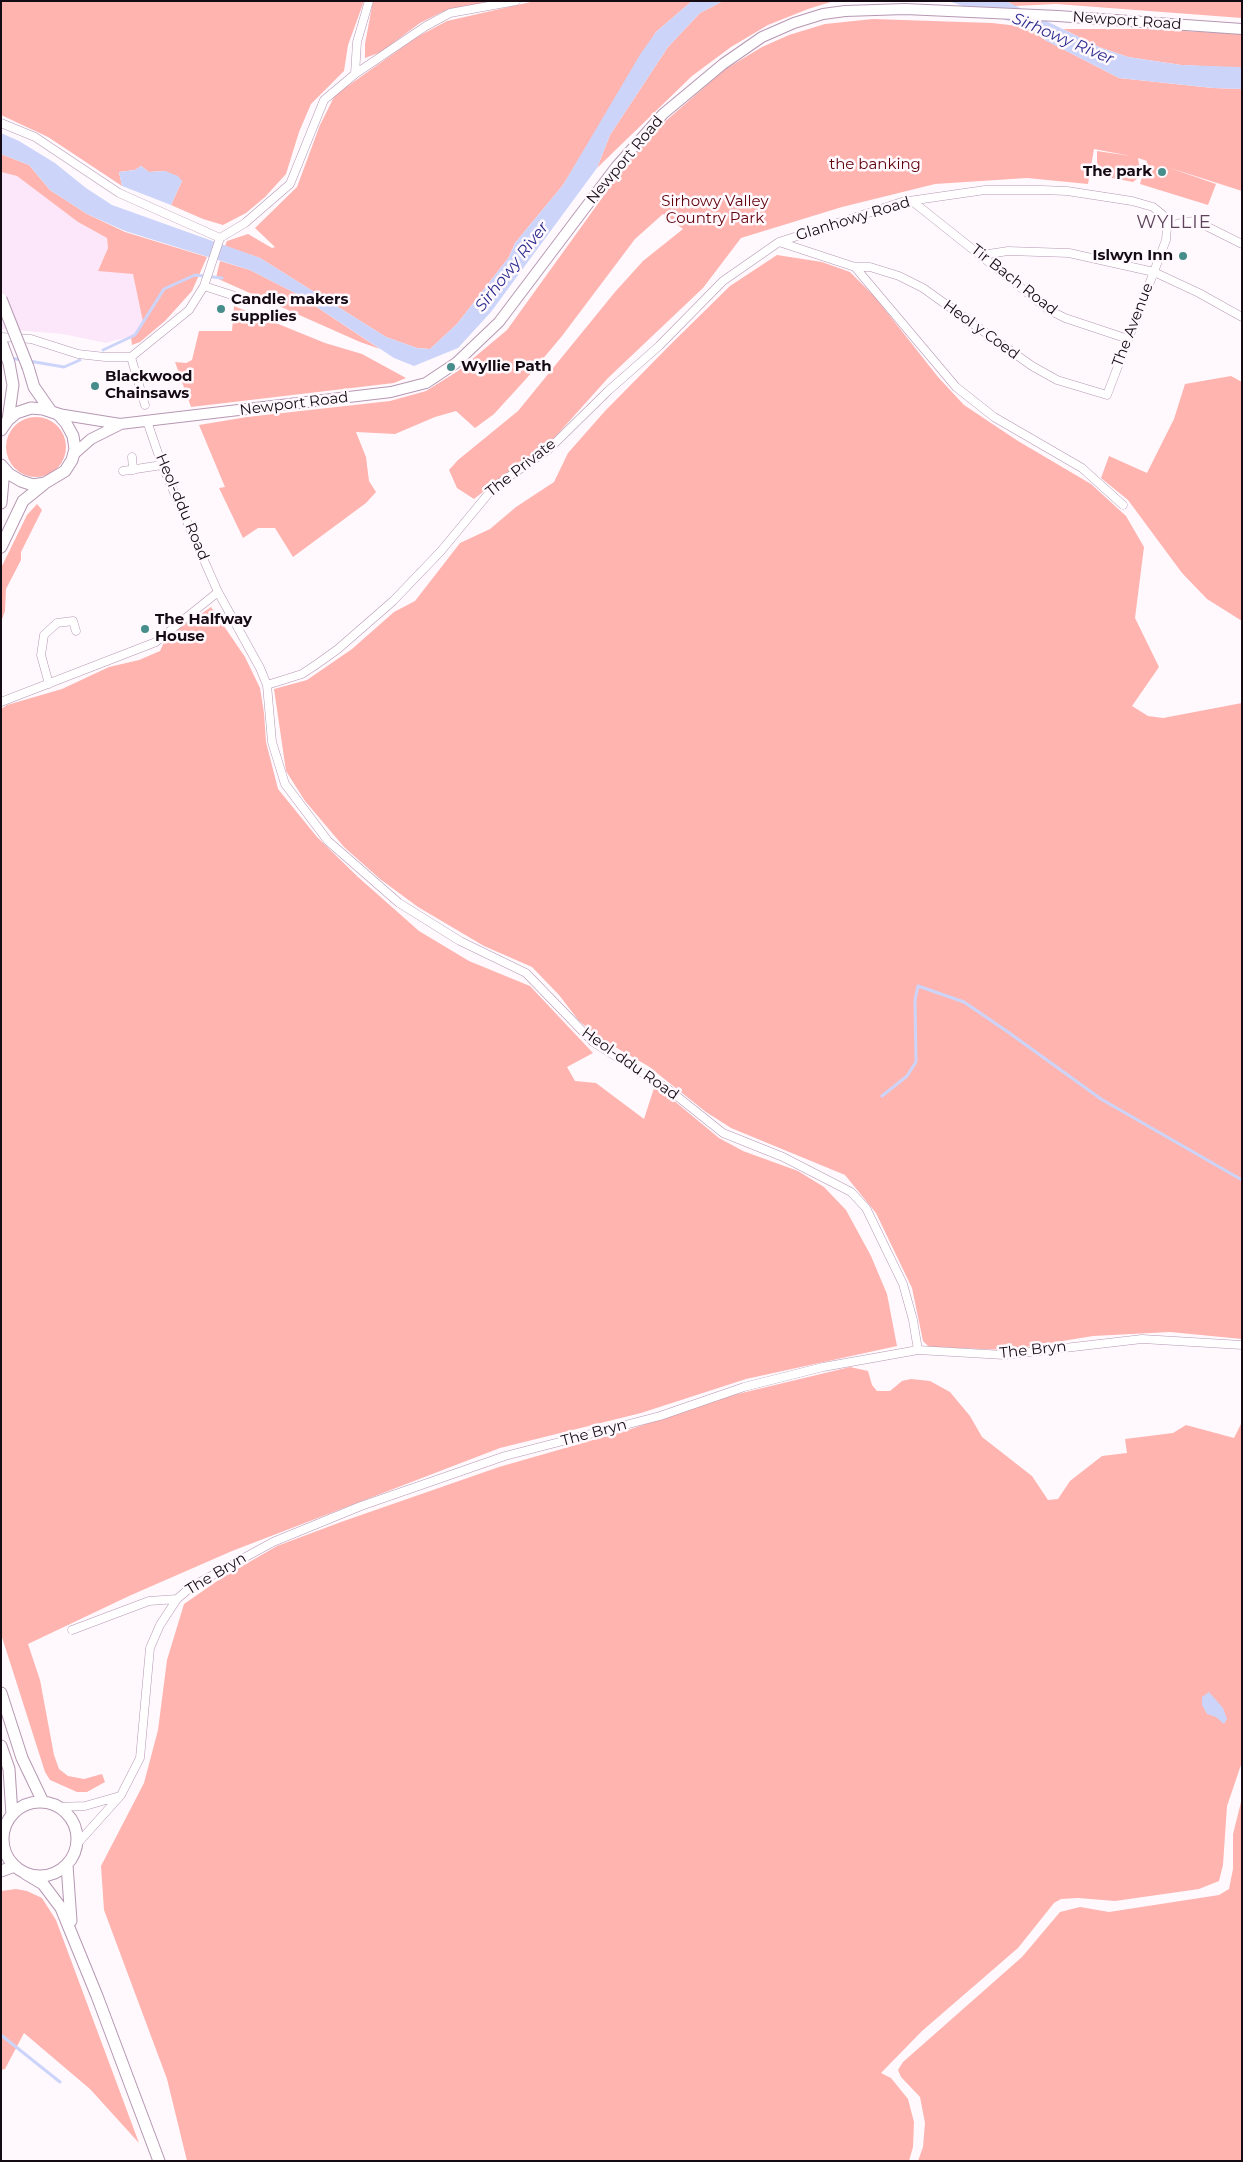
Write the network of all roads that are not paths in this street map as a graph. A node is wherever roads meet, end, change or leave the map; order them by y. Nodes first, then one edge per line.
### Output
1 (369, 1) edge
2 (516, 1) edge
3 (1242, 29) edge
4 (355, 74) junction
5 (1, 123) edge
6 (912, 201) junction
7 (1168, 227) junction
8 (220, 238) junction
9 (779, 242) junction
10 (1242, 244) edge
11 (982, 254) junction
12 (749, 261) joint
13 (855, 267) junction
14 (1154, 272) junction
15 (205, 284) junction
16 (1, 299) edge
17 (244, 299) dead end
18 (1242, 317) edge
19 (1, 337) edge
20 (1128, 340) junction
21 (1, 341) edge
22 (131, 357) junction
23 (1108, 395) joint
24 (145, 405) dead end
25 (54, 412) junction
26 (147, 421) junction
27 (120, 424) junction
28 (4, 425) edge
29 (74, 454) junction
30 (132, 457) dead end
31 (162, 465) junction
32 (3, 467) edge
33 (134, 470) junction
34 (123, 471) dead end
35 (45, 483) junction
36 (1, 503) edge
37 (1124, 504) dead end
38 (1, 547) edge
39 (218, 592) junction
40 (76, 631) dead end
41 (48, 684) junction
42 (267, 685) junction
43 (1, 702) edge
44 (1242, 1345) edge
45 (918, 1350) junction
46 (177, 1598) junction
47 (72, 1630) dead end
48 (1, 1693) edge
49 (1, 1746) edge
50 (122, 1795) junction
51 (42, 1802) junction
52 (58, 1807) junction
53 (12, 1815) junction
54 (77, 1844) junction
55 (2, 1845) edge
56 (67, 1865) junction
57 (15, 1866) junction
58 (1, 1872) edge
59 (26, 1874) junction
60 (72, 1933) junction
61 (159, 2161) edge

1 - 4 street
2 - 4 street
3 - 26 main road, Newport Road
4 - 8 street
5 - 8 street
6 - 7 street, Glanhowy Road
6 - 9 street, Glanhowy Road
6 - 11 street, Tir Bach Road
7 - 10 street
7 - 14 street, The Avenue
8 - 15 street
9 - 12 street, Glanhowy Road
9 - 13 street, Heol y Coed
11 - 14 street
11 - 20 street, Tir Bach Road
12 - 42 street, The Private
13 - 23 street, Heol y Coed
13 - 37 street
14 - 18 street
14 - 20 street, The Avenue
15 - 17 street
15 - 22 street
16 - 25 main road, bridge
19 - 22 street
20 - 23 street, The Avenue
21 - 28 main road
22 - 24 street
25 - 27 main road, Newport Road
25 - 28 main road
25 - 29 main road
26 - 27 main road, Newport Road
26 - 31 street, Heol-ddu Road
27 - 29 main road, Newport Road
29 - 35 main road
30 - 33 street
31 - 33 street
31 - 39 street, Heol-ddu Road
32 - 35 main road
32 - 36 main road
33 - 34 street
35 - 38 main road
39 - 41 street
39 - 42 street, Heol-ddu Road
40 - 41 street
41 - 43 street
42 - 45 street, Heol-ddu Road
44 - 45 street, The Bryn
45 - 46 street, The Bryn
46 - 47 street
46 - 50 street, The Bryn
48 - 51 main road
49 - 53 main road
50 - 52 street
50 - 54 street, The Bryn
51 - 52 main road
51 - 53 main road
52 - 54 main road
53 - 55 main road
54 - 56 main road
55 - 57 main road
56 - 59 main road
56 - 60 main road
57 - 58 main road
57 - 59 main road
59 - 60 main road
60 - 61 main road

